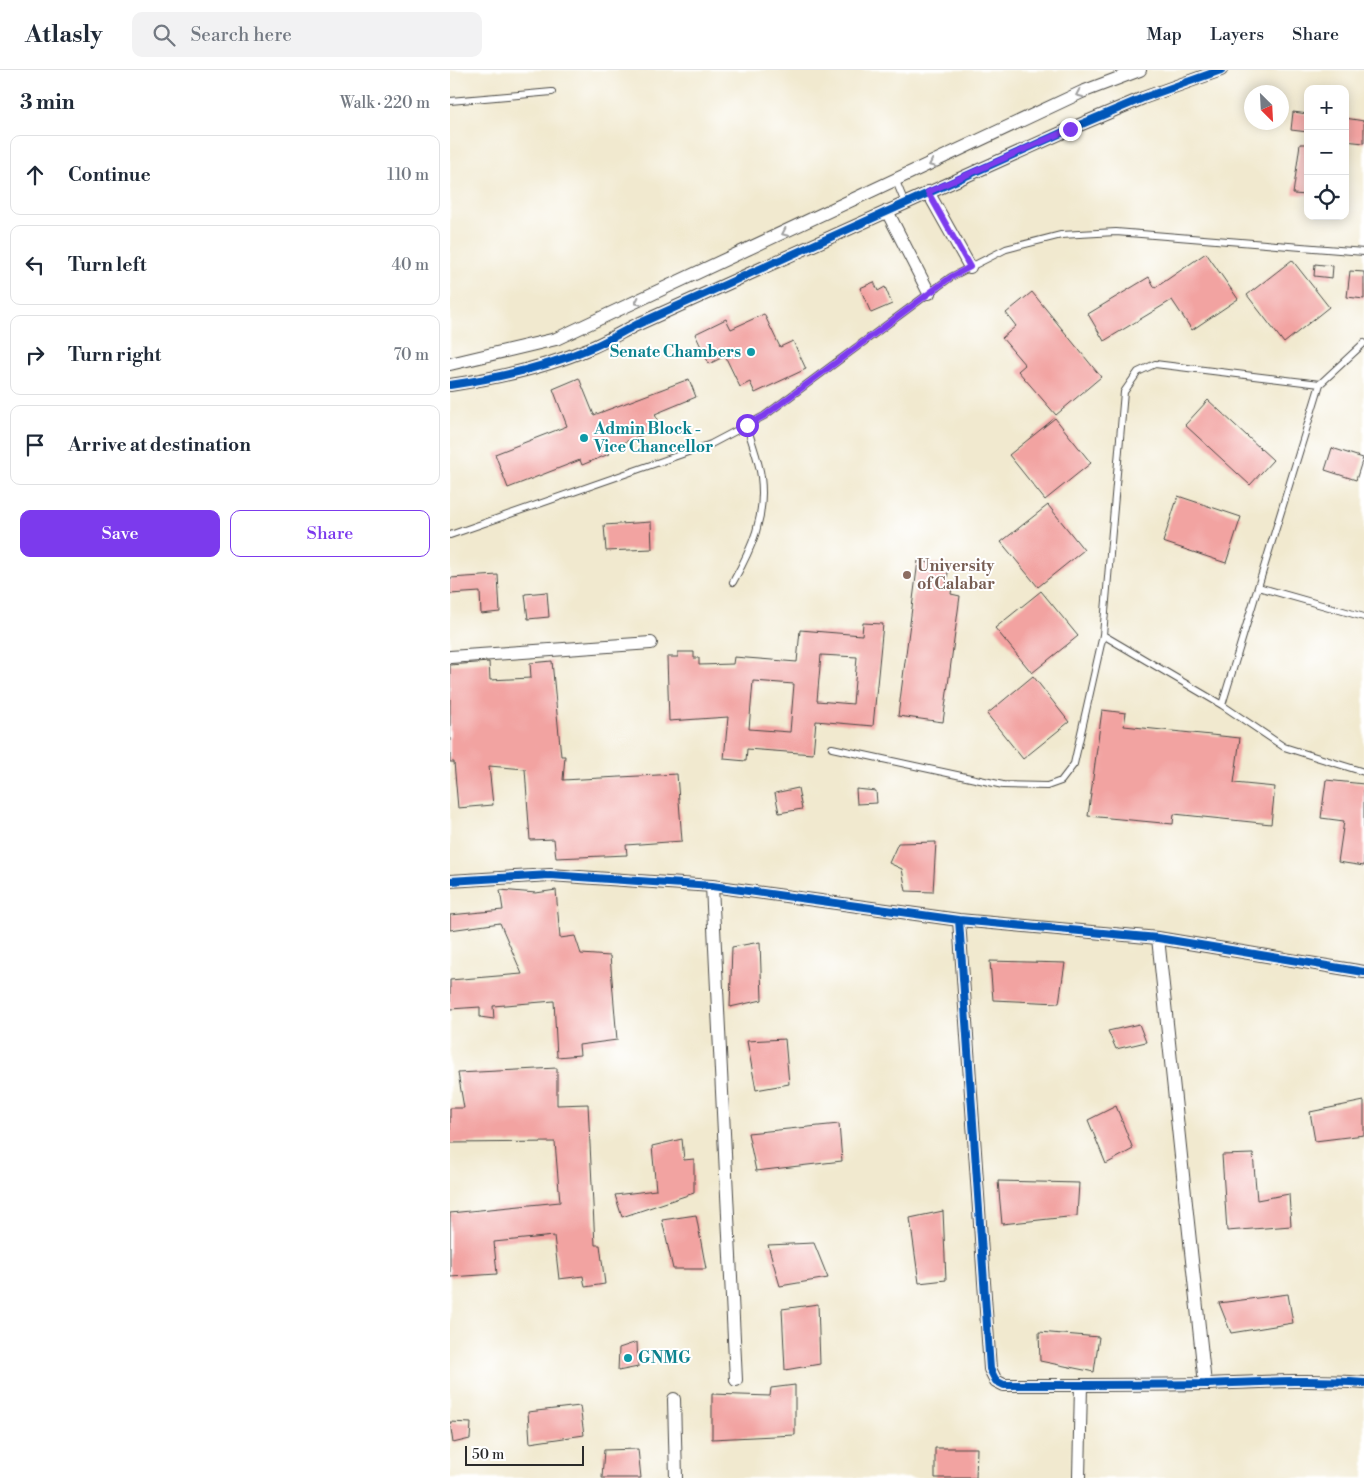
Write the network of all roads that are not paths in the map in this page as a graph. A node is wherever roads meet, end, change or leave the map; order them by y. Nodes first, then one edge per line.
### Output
1 (1140, 70) edge
2 (1221, 70) edge
3 (552, 92) dead end
4 (450, 101) edge
5 (896, 181) junction
6 (928, 192) junction
7 (905, 203) junction
8 (887, 211) junction
9 (1364, 252) edge
10 (970, 267) junction
11 (929, 293) junction
12 (1364, 343) edge
13 (450, 364) edge
14 (1320, 384) junction
15 (450, 385) edge
16 (747, 425) junction
17 (450, 535) edge
18 (733, 582) dead end
19 (1258, 587) junction
20 (1364, 617) edge
21 (1103, 635) junction
22 (651, 643) dead end
23 (450, 657) edge
24 (1222, 705) junction
25 (832, 748) dead end
26 (1364, 772) edge
27 (450, 881) edge
28 (712, 886) junction
29 (959, 920) junction
30 (1158, 938) junction
31 (1364, 972) edge
32 (736, 1380) dead end
33 (1364, 1383) edge
34 (1205, 1384) junction
35 (1080, 1385) junction
36 (674, 1399) dead end
37 (676, 1478) edge
38 (1079, 1478) edge

1 -> 5 street
2 - 6 street
3 - 4 lane
5 - 7 lane
5 -> 13 street
6 - 7 street
6 - 10 street
7 - 8 street
8 - 11 street
8 - 15 street
9 - 10 lane
10 - 11 lane
11 - 16 lane
12 - 14 lane
14 - 19 lane
14 - 21 lane
16 - 17 lane
16 - 18 lane
19 - 20 lane
19 - 24 lane
21 - 24 lane
21 - 25 lane
22 - 23 street
24 - 26 lane
27 - 28 street
28 - 29 street
28 - 32 street
29 - 30 street
29 - 35 street
30 - 31 street
30 - 34 street
33 - 34 street
34 - 35 street
35 - 38 street
36 - 37 street

